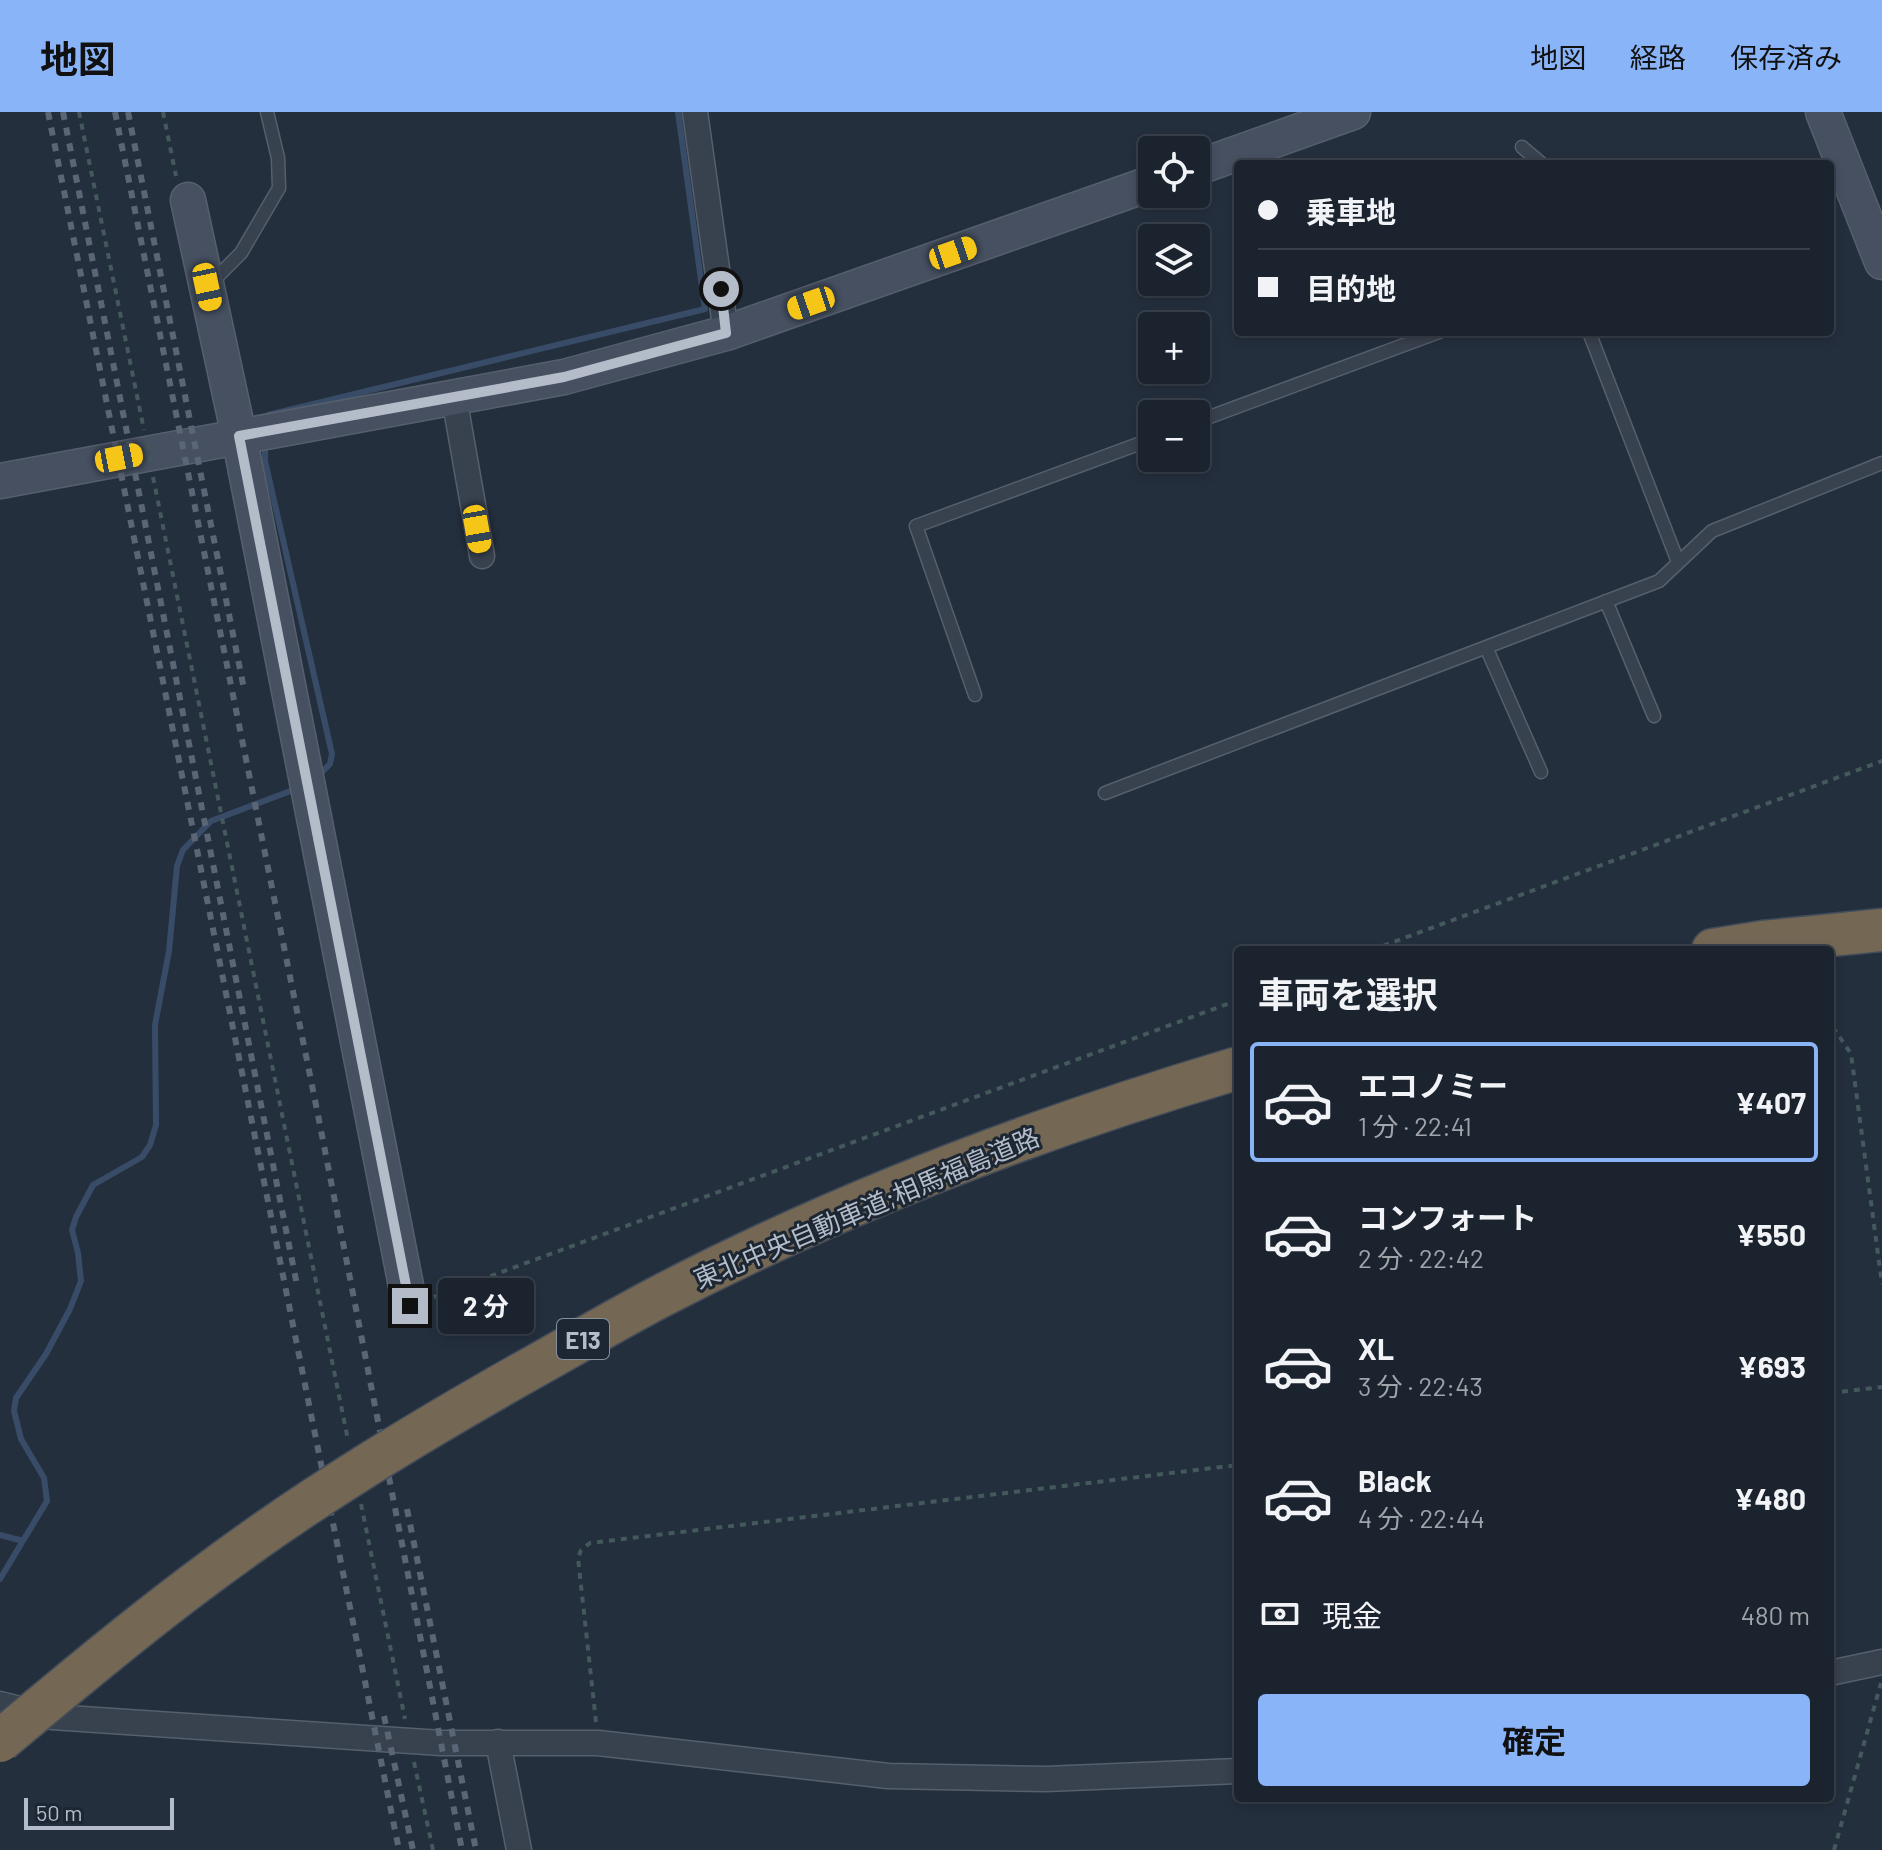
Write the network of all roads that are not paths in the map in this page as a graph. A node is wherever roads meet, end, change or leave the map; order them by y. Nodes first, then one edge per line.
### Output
1 (267, 112) edge
2 (695, 112) edge
3 (1353, 112) edge
4 (1823, 112) edge
5 (1522, 147) dead end
6 (1537, 160) edge
7 (1210, 163) edge
8 (1138, 188) edge
9 (188, 200) road end
10 (1882, 262) edge
11 (207, 287) junction
12 (726, 333) junction
13 (1428, 336) edge
14 (1591, 336) edge
15 (454, 397) junction
16 (1210, 417) edge
17 (239, 436) junction
18 (1138, 444) edge
19 (1882, 463) edge
20 (0, 481) edge
21 (482, 556) dead end
22 (1678, 562) junction
23 (1606, 601) junction
24 (1486, 647) junction
25 (975, 695) dead end
26 (1654, 716) dead end
27 (1541, 772) dead end
28 (1105, 793) dead end
29 (1882, 930) edge
30 (1738, 946) edge
31 (1882, 953) edge
32 (1834, 958) edge
33 (1234, 1051) edge
34 (1234, 1069) edge
35 (410, 1306) road end
36 (1882, 1662) edge
37 (1834, 1672) edge
38 (0, 1704) edge
39 (0, 1717) edge
40 (0, 1741) edge
41 (498, 1742) junction
42 (1234, 1771) edge
43 (519, 1850) edge

1 - 11 lane
2 - 12 street
3 - 7 street
4 - 10 street
5 - 6 lane
8 - 12 street
9 - 11 street
11 - 17 street
12 - 15 street
13 - 16 lane
14 - 22 lane
15 - 17 street
15 - 21 street
17 - 20 street
17 - 35 street
18 - 25 lane
19 - 22 lane
22 - 23 lane
23 - 24 lane
23 - 26 lane
24 - 27 lane
24 - 28 lane
29 - 30 highway
31 - 32 highway
33 - 39 highway, 東北中央自動車道;相馬福島道路 / E13
34 - 40 highway, 東北中央自動車道;相馬福島道路 / E13, bridge
36 - 37 street
38 - 41 street
41 - 42 street
41 - 43 street

